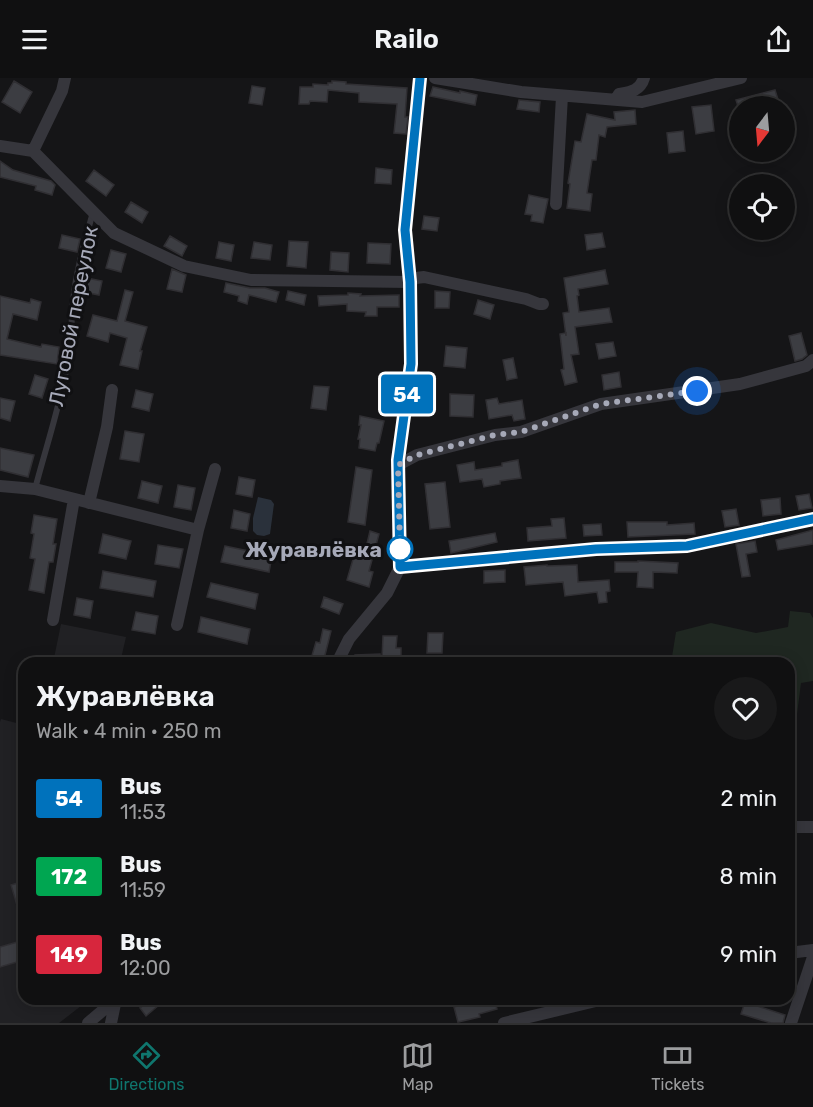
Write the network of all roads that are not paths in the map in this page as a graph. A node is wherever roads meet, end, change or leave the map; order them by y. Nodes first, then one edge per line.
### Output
1 (65, 78) edge
2 (420, 78) edge
3 (435, 78) edge
4 (644, 78) edge
5 (741, 78) edge
6 (562, 96) junction
7 (615, 100) junction
8 (0, 146) edge
9 (33, 151) junction
10 (556, 204) dead end
11 (93, 212) junction
12 (410, 282) junction
13 (543, 304) dead end
14 (813, 360) edge
15 (112, 390) dead end
16 (398, 465) junction
17 (215, 469) dead end
18 (0, 486) edge
19 (35, 489) junction
20 (74, 499) junction
21 (89, 503) junction
22 (813, 519) edge
23 (198, 530) junction
24 (400, 567) junction
25 (53, 620) dead end
26 (177, 625) dead end
27 (340, 657) edge
28 (795, 827) edge
29 (813, 827) edge
30 (813, 950) edge
31 (795, 952) edge
32 (813, 957) edge
33 (109, 1005) edge
34 (114, 1005) edge
35 (579, 1005) edge
36 (88, 1023) edge
37 (111, 1023) edge
38 (504, 1023) edge
39 (791, 1023) edge

1 - 9 street
2 - 12 street
3 - 6 street
4 - 7 street
5 - 7 street
6 - 7 street
6 - 10 street
8 - 9 street
9 - 11 street, Луговой переулок
11 - 12 street, Луговой переулок
11 - 19 lane, Луговой переулок
12 - 13 street, Луговой переулок
12 - 16 street
14 - 16 street
15 - 21 street
16 - 24 street
17 - 23 street
18 - 19 street
19 - 20 street
20 - 21 street
20 - 25 street
21 - 23 street
22 - 24 street
23 - 26 street
24 - 27 street
28 - 29 street
30 - 31 street
32 - 39 street
33 - 36 street
34 - 37 street
35 - 38 street

